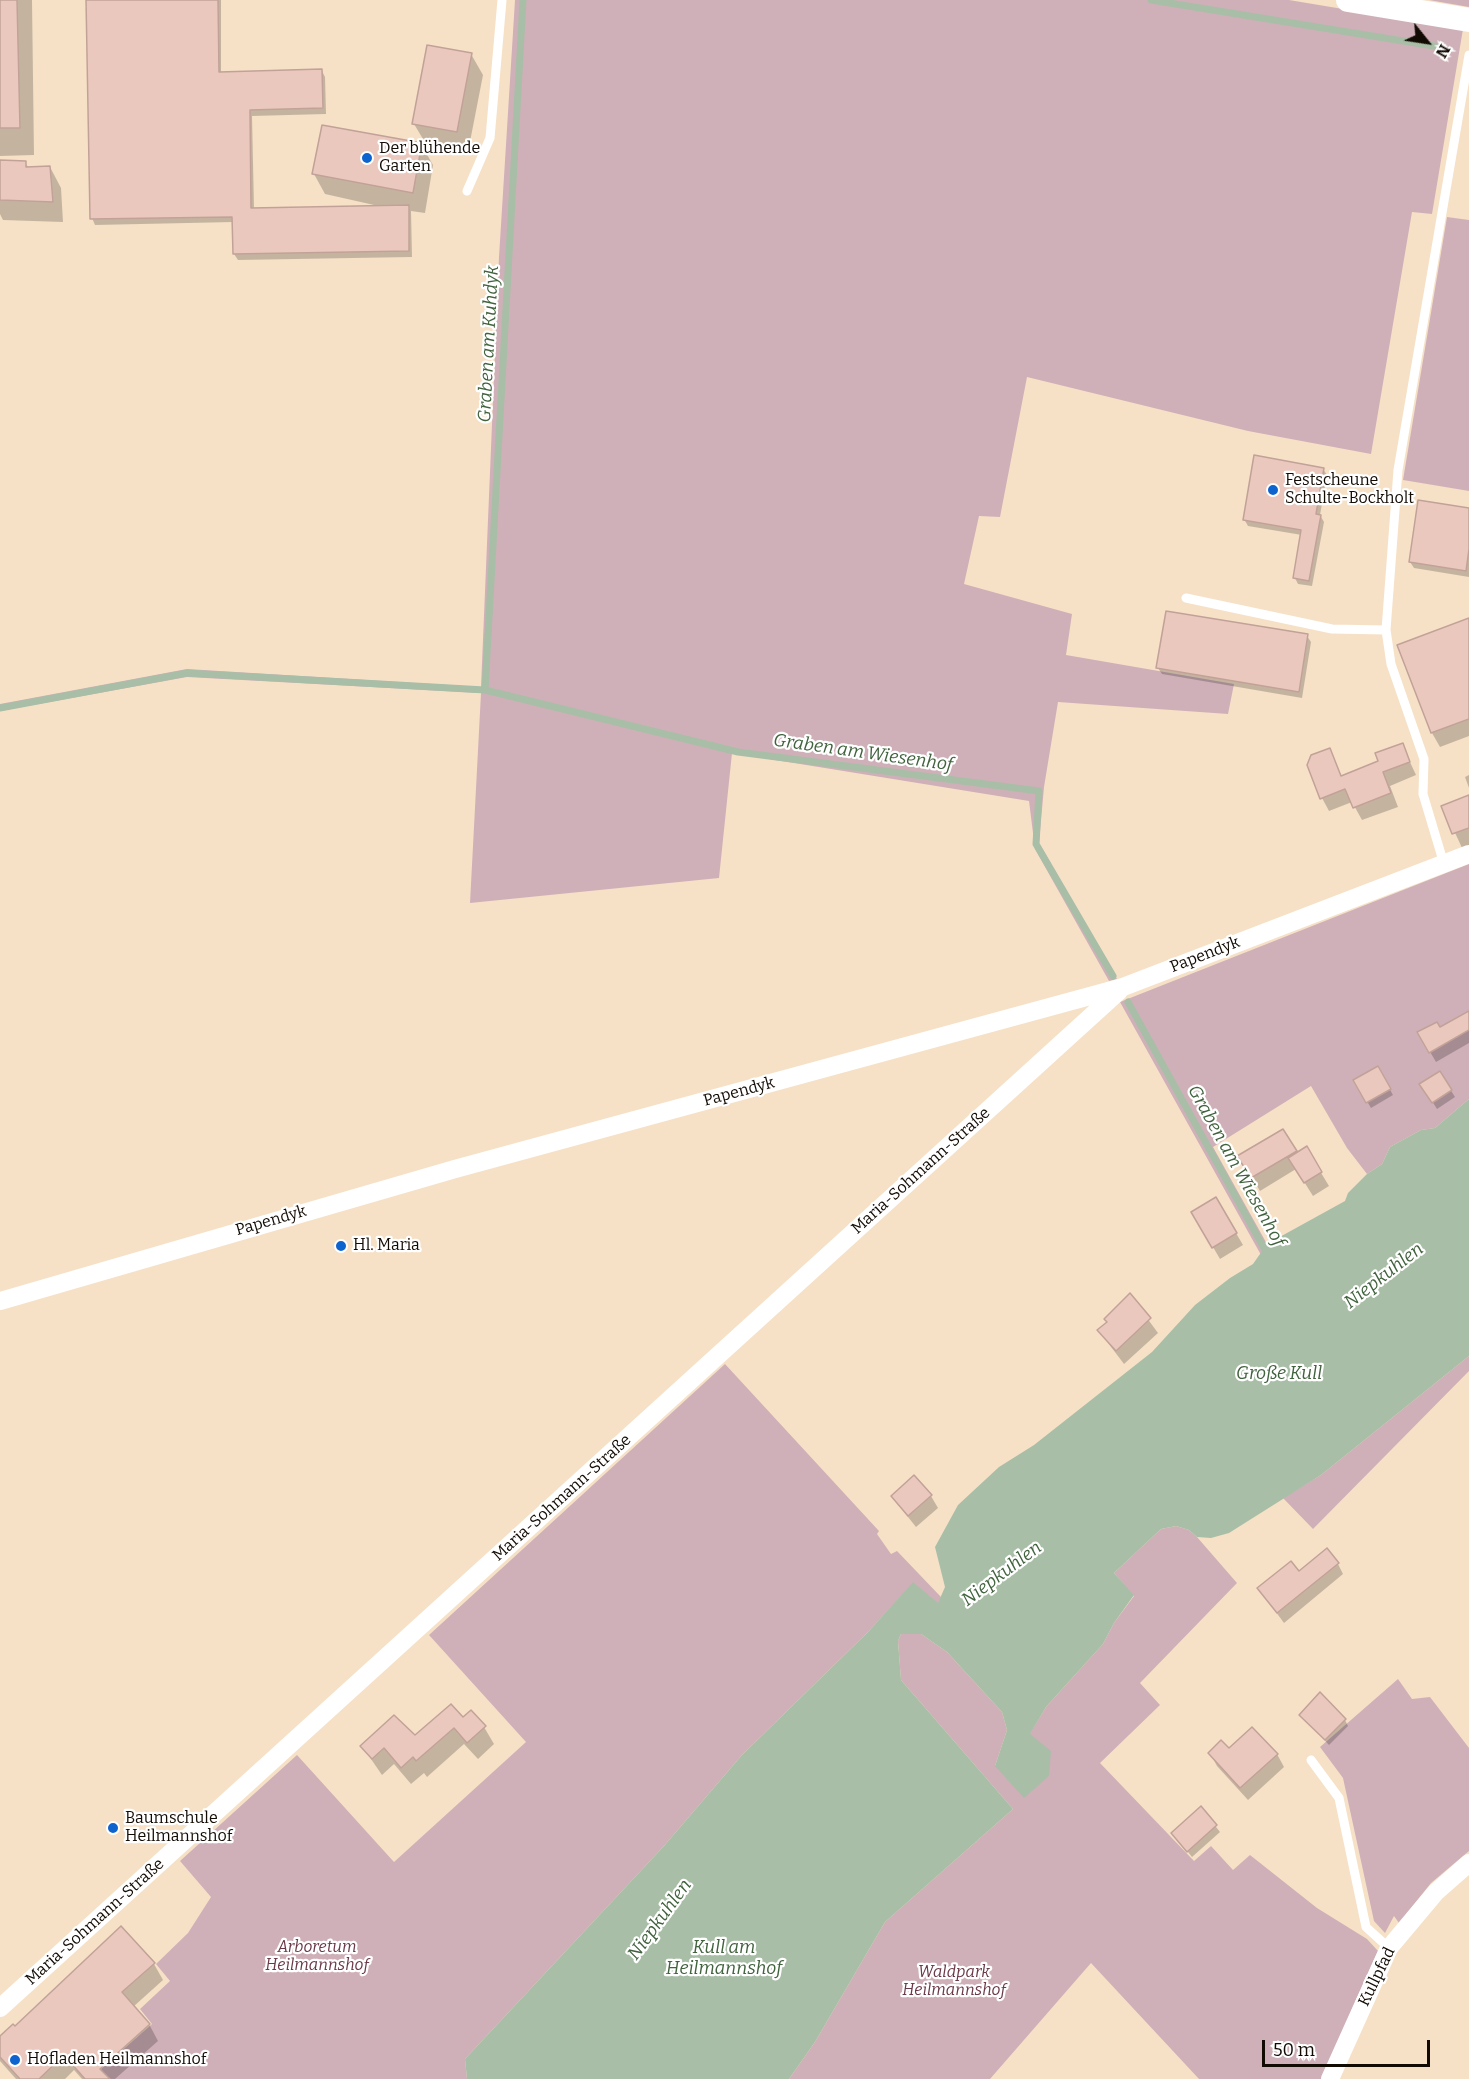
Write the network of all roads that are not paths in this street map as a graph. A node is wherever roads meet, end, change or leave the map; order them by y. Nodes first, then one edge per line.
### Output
1 (502, 0) edge
2 (1348, 0) edge
3 (1469, 20) edge
4 (1469, 55) edge
5 (467, 191) dead end
6 (1186, 598) dead end
7 (1386, 630) junction
8 (1469, 854) edge
9 (1444, 864) junction
10 (1123, 987) junction
11 (0, 1301) edge
12 (1311, 1760) dead end
13 (1469, 1863) edge
14 (1389, 1948) junction
15 (0, 2008) edge
16 (1330, 2079) edge

1 - 5 lane
2 - 3 main road
4 - 7 lane
6 - 7 lane
7 - 9 lane
8 - 9 street, Papendyk
9 - 10 street, Papendyk
10 - 11 street, Papendyk
10 - 15 street, Maria-Sohmann-Straße
12 - 14 lane
13 - 14 street, Kullpfad
14 - 16 street, Kullpfad

